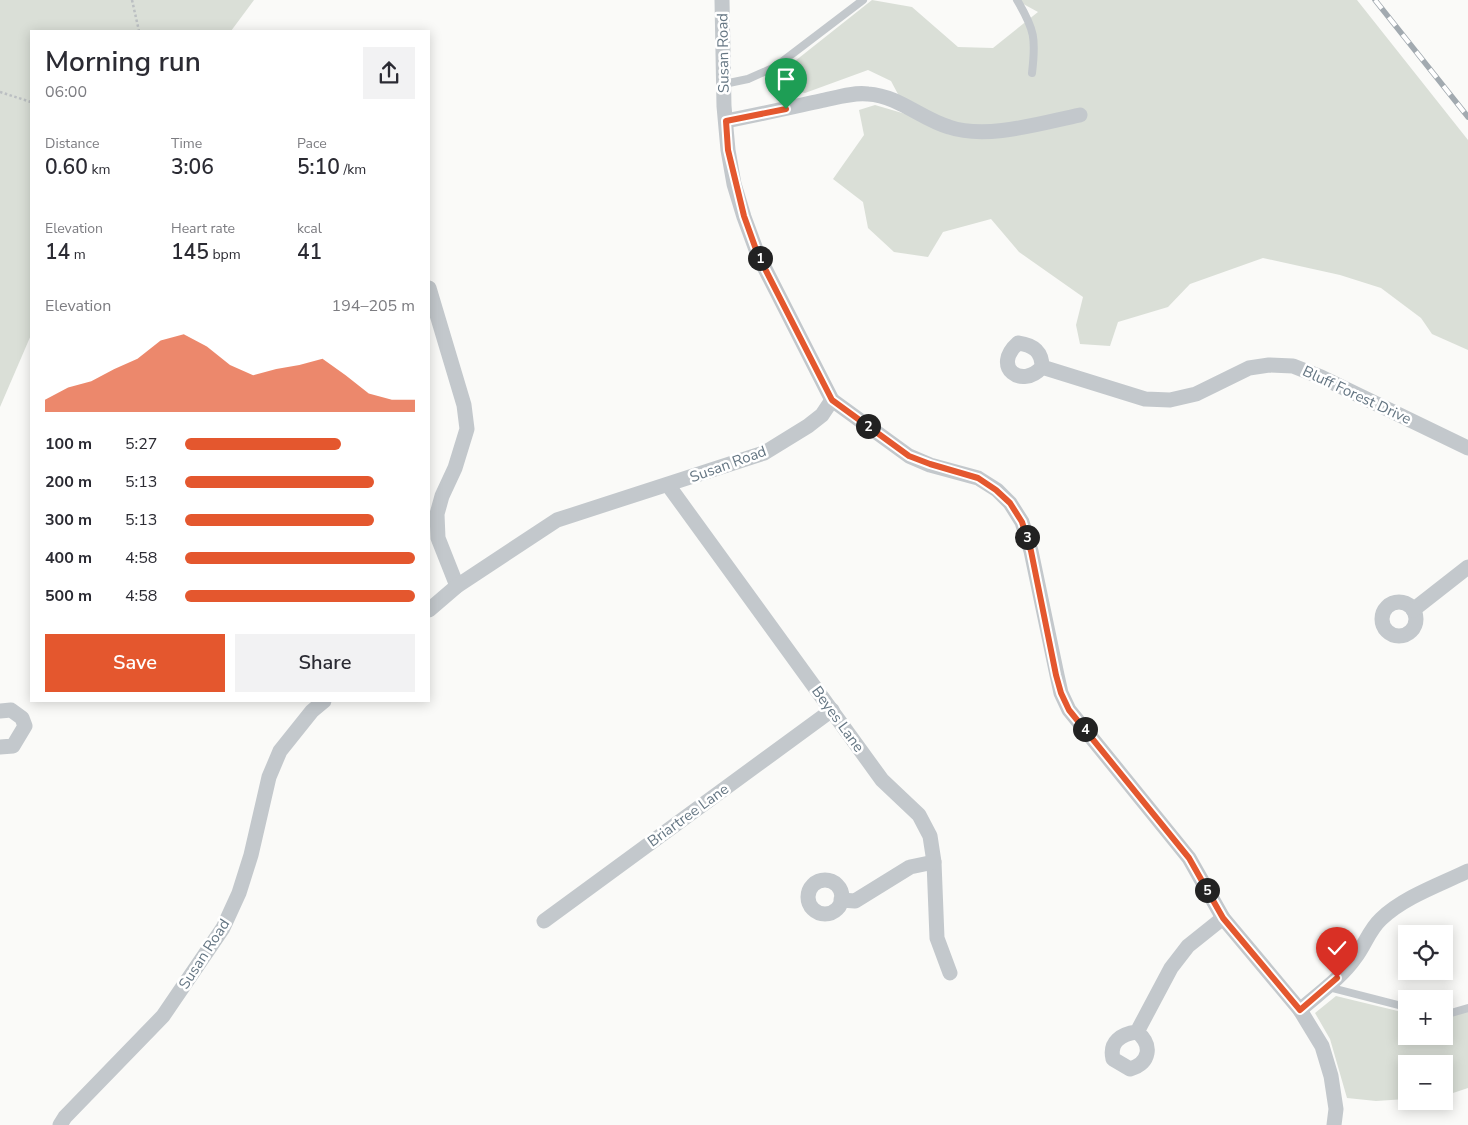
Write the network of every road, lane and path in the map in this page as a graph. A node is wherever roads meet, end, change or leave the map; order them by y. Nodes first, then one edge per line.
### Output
1 (132, 0) edge
2 (722, 0) edge
3 (863, 0) edge
4 (1017, 0) edge
5 (139, 30) edge
6 (1032, 74) dead end
7 (724, 84) junction
8 (0, 92) edge
9 (30, 102) edge
10 (1080, 115) dead end
11 (726, 121) junction
12 (430, 291) edge
13 (1042, 367) dead end
14 (832, 400) junction
15 (1468, 448) edge
16 (668, 485) junction
17 (1468, 567) edge
18 (456, 586) junction
19 (430, 609) edge
20 (1413, 610) dead end
21 (323, 702) edge
22 (832, 710) junction
23 (0, 711) edge
24 (0, 747) edge
25 (934, 862) junction
26 (1468, 871) edge
27 (841, 900) dead end
28 (1223, 918) junction
29 (544, 921) dead end
30 (950, 973) dead end
31 (1327, 986) junction
32 (1398, 1005) edge
33 (1468, 1008) edge
34 (1300, 1010) junction
35 (1453, 1012) edge
36 (1137, 1032) dead end
37 (60, 1125) edge
38 (1334, 1125) edge

1 - 5 path
2 - 7 street, Susan Road
3 - 7 lane
4 - 6 lane
7 - 11 street, Susan Road
8 - 9 path
10 - 11 street
11 - 14 street, Susan Road
12 - 18 street
13 - 15 street, Bluff Forest Drive
14 - 16 street, Susan Road
14 - 28 street
16 - 18 street, Susan Road
16 - 22 street, Beyes Lane
17 - 20 street
18 - 19 street, Susan Road
21 - 37 street, Susan Road
22 - 25 street, Beyes Lane
22 - 29 street, Briartree Lane
23 - 24 street
25 - 27 street
25 - 30 street, Beyes Lane
26 - 31 street
28 - 34 street
28 - 36 street
31 - 32 lane
31 - 34 street
33 - 35 lane
34 - 38 street

